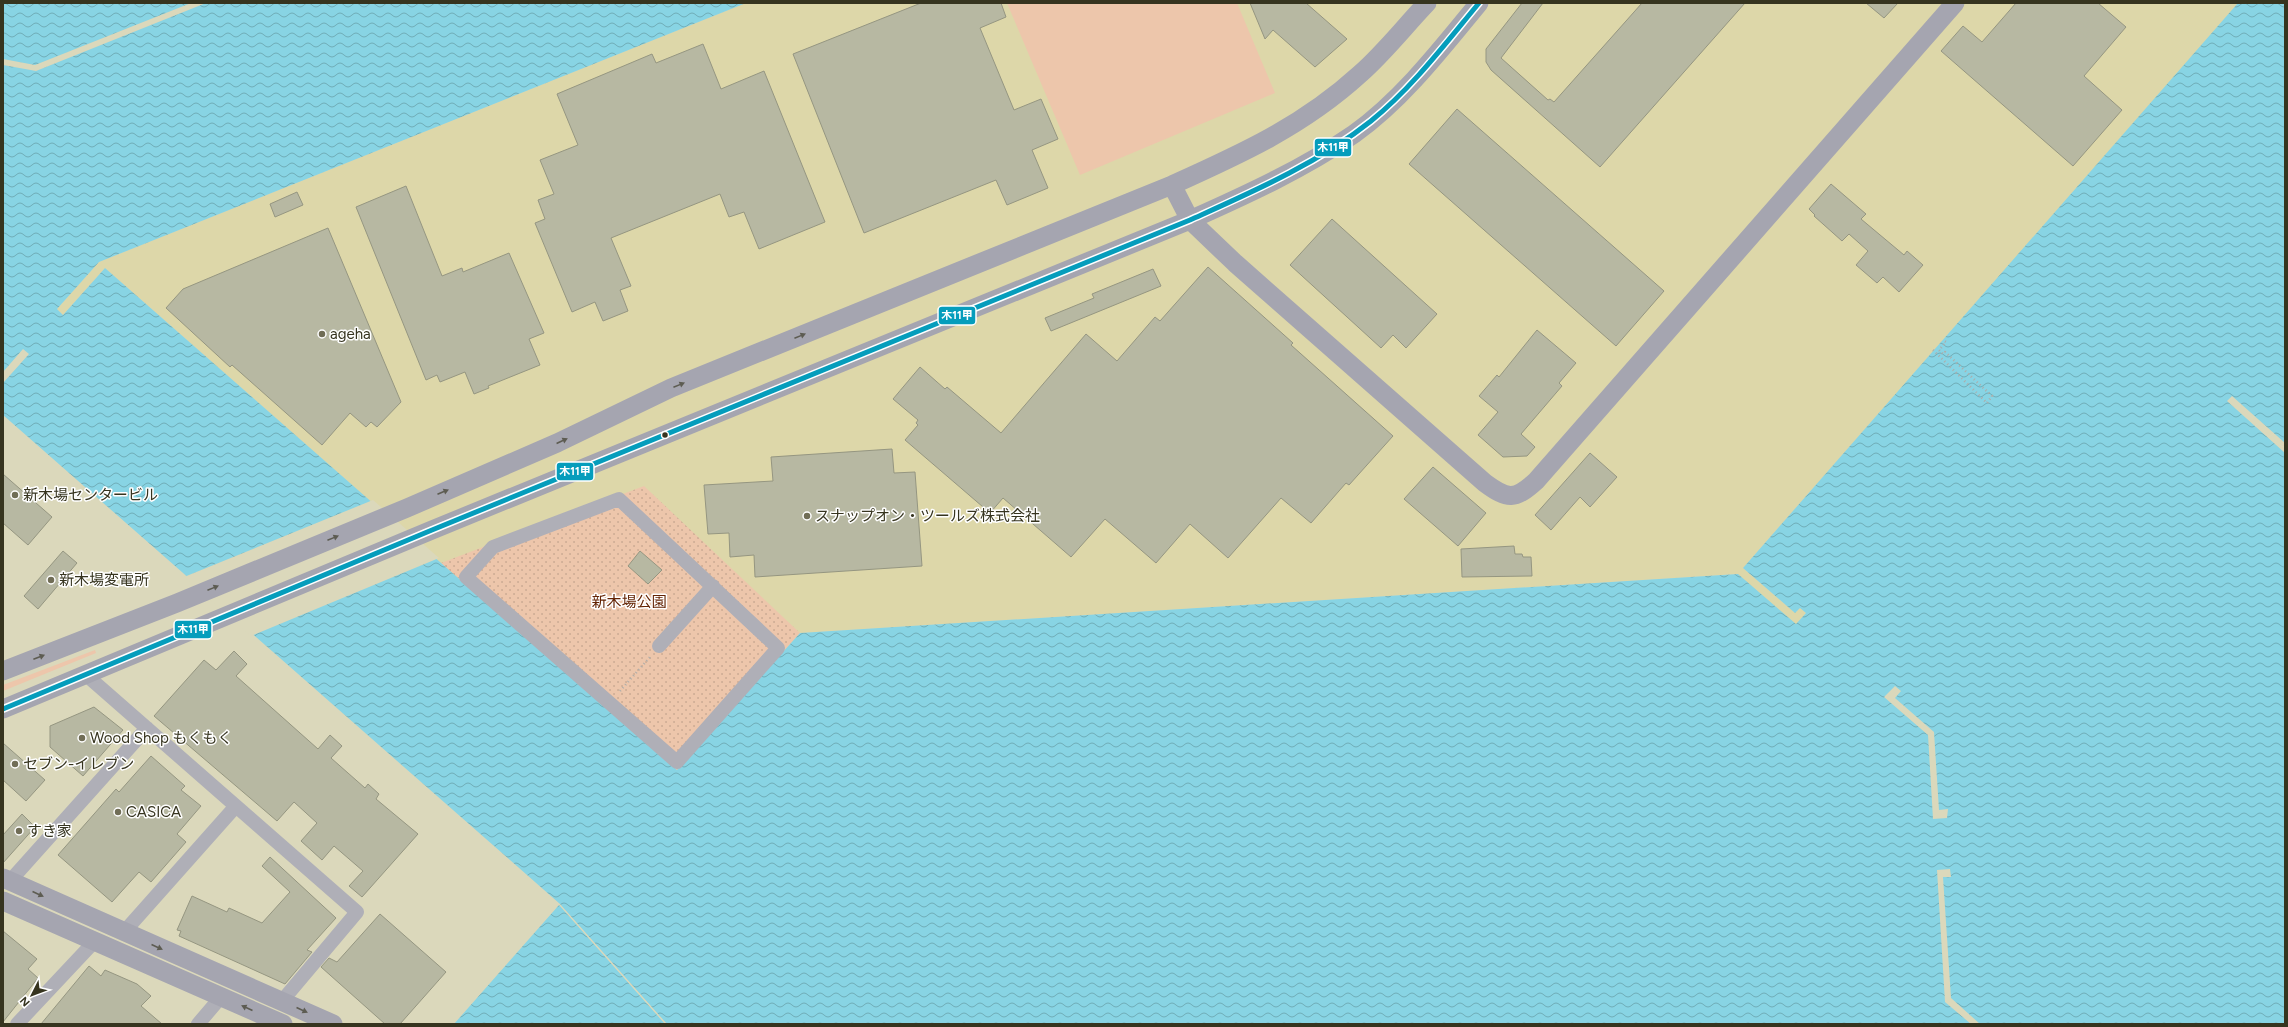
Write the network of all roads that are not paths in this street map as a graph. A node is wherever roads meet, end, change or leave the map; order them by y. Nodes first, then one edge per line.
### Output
1 (1427, 3) edge
2 (1479, 3) edge
3 (1955, 3) edge
4 (1172, 185) junction
5 (1190, 220) junction
6 (713, 586) junction
7 (659, 646) road end
8 (3, 671) edge
9 (85, 674) junction
10 (3, 709) edge
11 (147, 728) junction
12 (236, 806) junction
13 (6, 880) edge
14 (3, 901) edge
15 (124, 932) junction
16 (94, 942) junction
17 (221, 997) junction
18 (282, 1002) junction
19 (17, 1024) edge
20 (198, 1024) edge
21 (282, 1024) edge
22 (333, 1024) edge

1 - 4 street
2 - 5 street
3 - 5 street
4 - 5 street
8 -> 4 street
5 - 9 street
6 - 6 street
6 - 7 street
9 - 10 street
9 - 11 street
11 - 12 street
11 - 13 street
12 - 15 street
12 - 18 street
13 -> 15 street
14 - 16 street
15 -> 18 street
16 - 17 street
16 - 19 street
17 - 20 street
21 -> 17 street
18 -> 22 street

